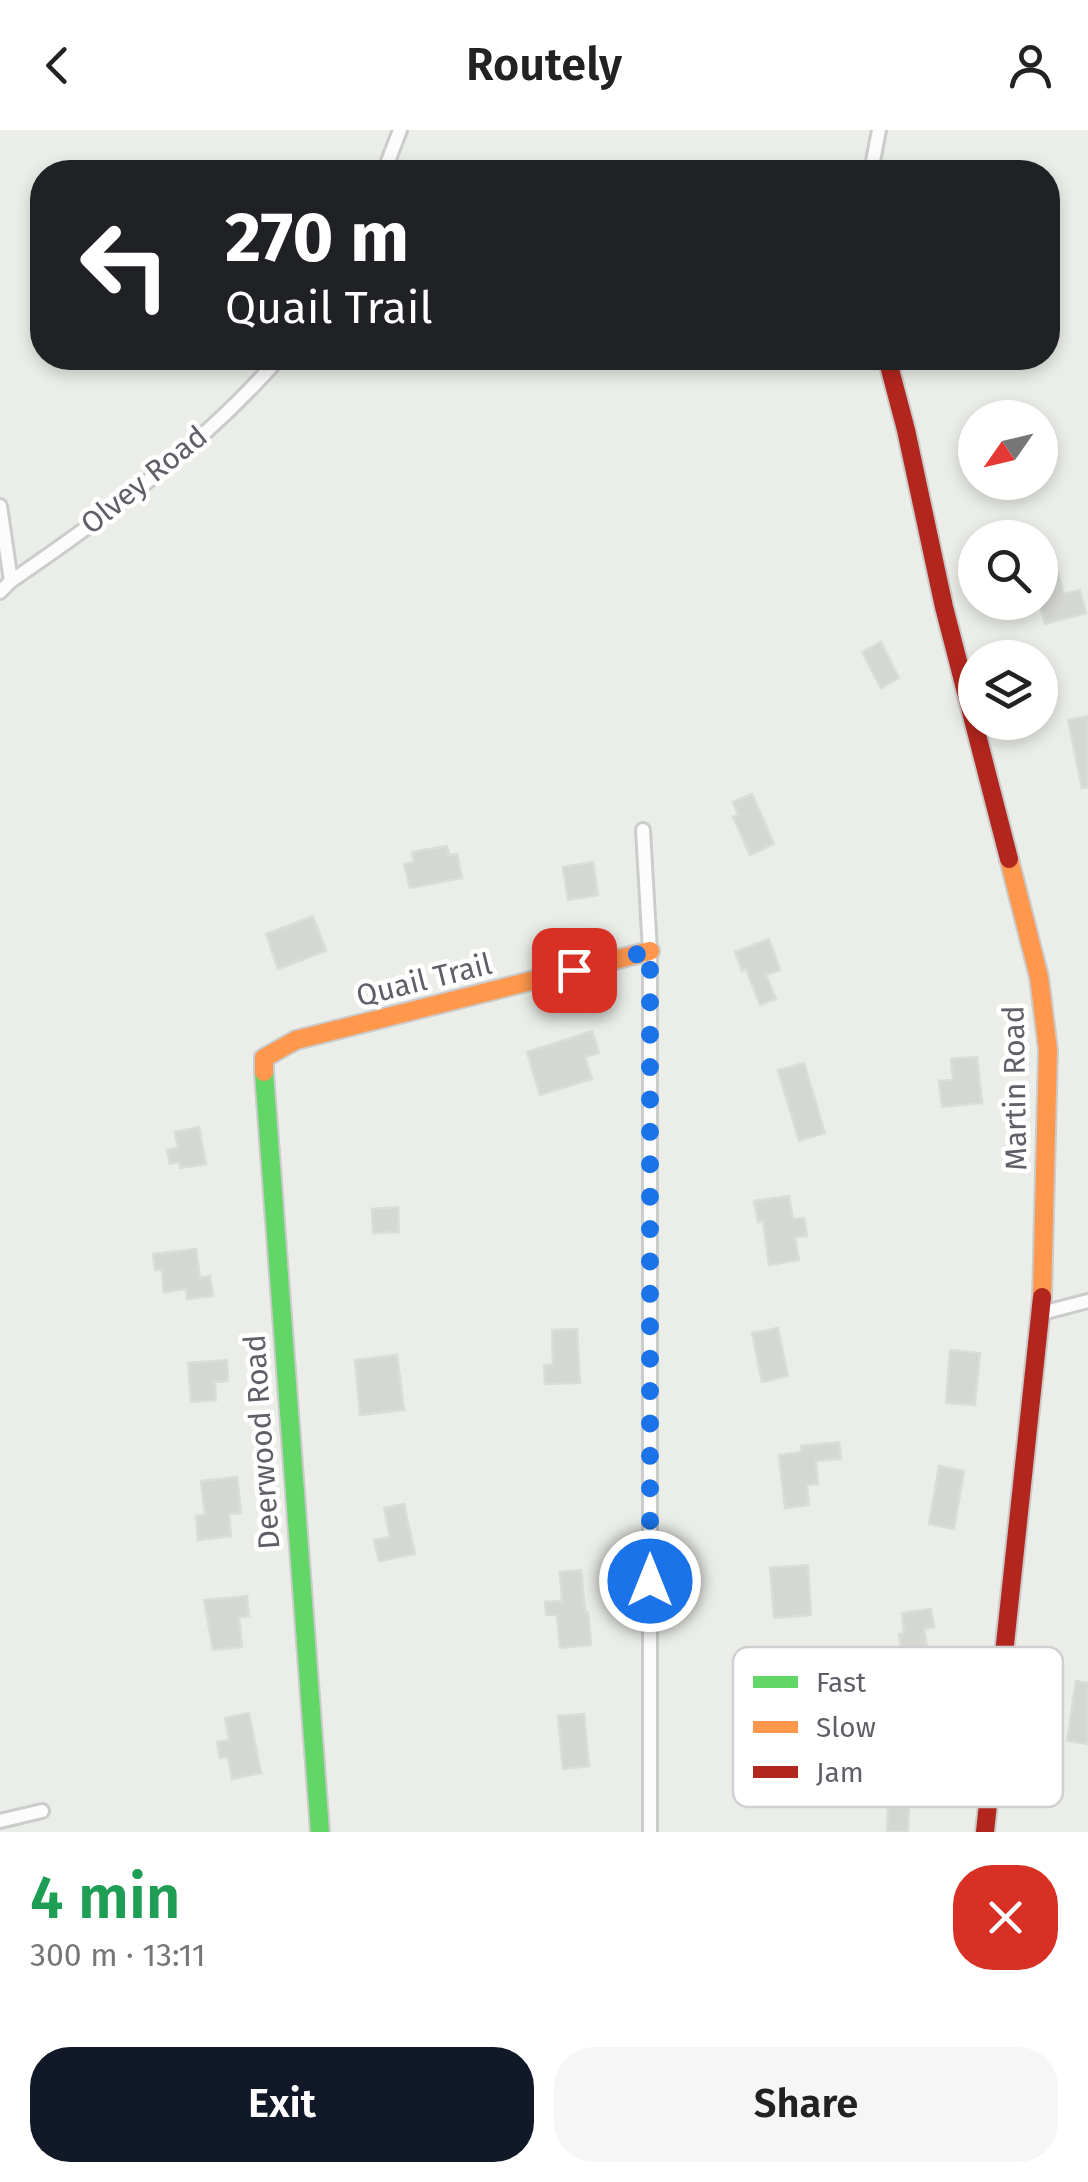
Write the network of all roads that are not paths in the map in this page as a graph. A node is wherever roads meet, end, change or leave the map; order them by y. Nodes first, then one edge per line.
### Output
1 (400, 130) edge
2 (879, 130) edge
3 (389, 160) edge
4 (873, 160) edge
5 (268, 370) edge
6 (890, 370) edge
7 (0, 506) edge
8 (10, 581) junction
9 (0, 592) edge
10 (643, 830) dead end
11 (650, 951) junction
12 (272, 1053) joint
13 (1088, 1301) edge
14 (1042, 1313) junction
15 (1005, 1647) edge
16 (988, 1807) edge
17 (42, 1811) dead end
18 (0, 1821) edge
19 (320, 1832) edge
20 (650, 1832) edge
21 (985, 1832) edge

1 - 3 street
2 - 4 street
5 - 8 street, Olvey Road
6 - 14 street, Martin Road
7 - 8 street
8 - 9 street, Olvey Road
10 - 11 street
11 - 12 street, Quail Trail
11 - 20 street
12 - 19 street, Deerwood Road
13 - 14 street
14 - 15 street, Martin Road
16 - 21 street, Martin Road
17 - 18 street

